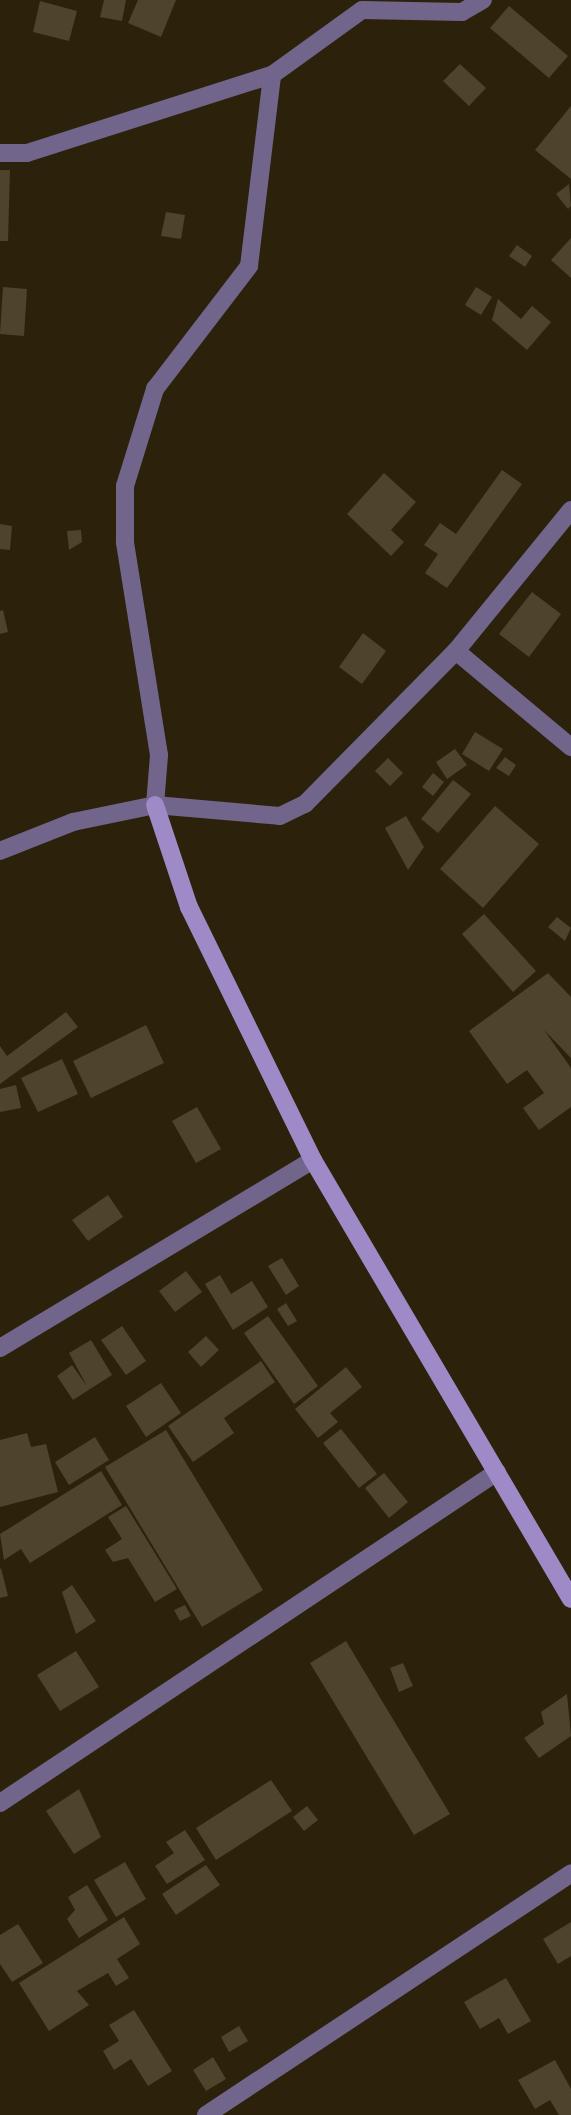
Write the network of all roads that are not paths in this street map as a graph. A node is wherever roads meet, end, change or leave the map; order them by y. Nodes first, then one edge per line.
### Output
1 (483, 0) edge
2 (272, 75) junction
3 (0, 153) edge
4 (571, 510) edge
5 (456, 651) junction
6 (571, 747) edge
7 (155, 805) junction
8 (0, 851) edge
9 (313, 1160) junction
10 (0, 1348) edge
11 (497, 1472) junction
12 (571, 1599) edge
13 (0, 1803) edge
14 (571, 1873) edge
15 (206, 2115) edge

1 - 2 street
2 - 3 street
2 - 7 street
4 - 5 street
5 - 6 street
5 - 7 street
7 - 8 street
7 - 9 main road
9 - 10 street
9 - 11 main road
11 - 12 main road
11 - 13 street
14 - 15 street

